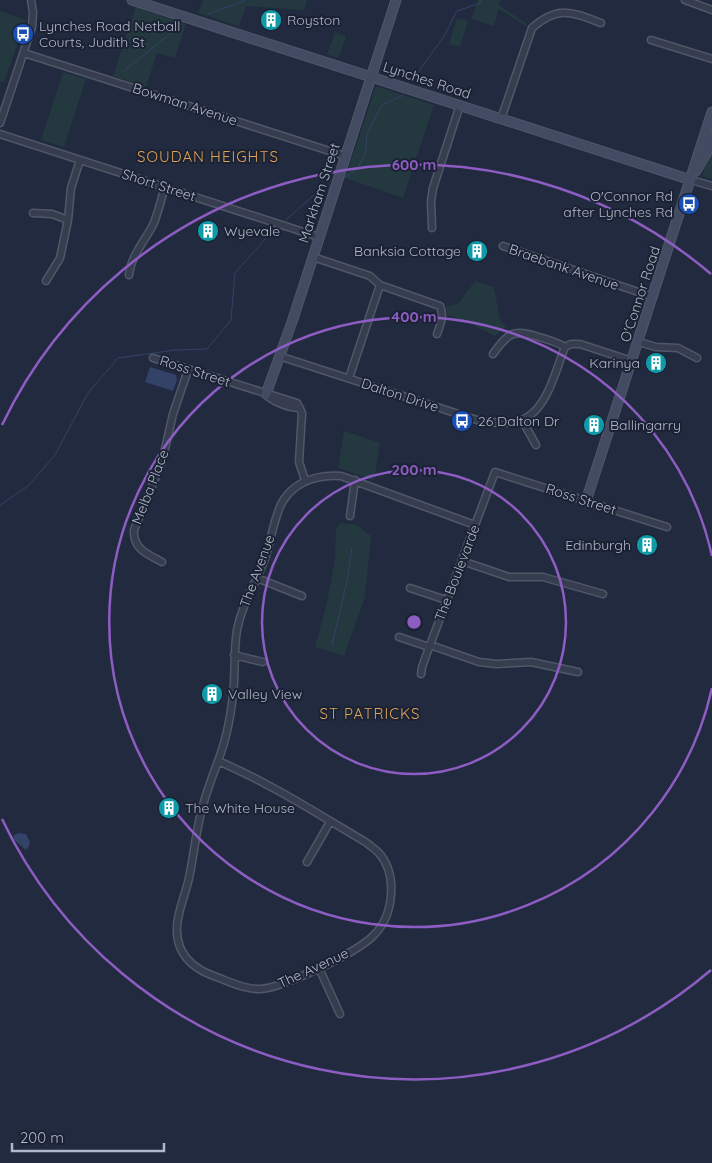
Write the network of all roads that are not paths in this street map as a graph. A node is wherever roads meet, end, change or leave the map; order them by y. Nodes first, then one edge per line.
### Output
1 (30, 0) edge
2 (132, 0) edge
3 (396, 0) edge
4 (686, 0) edge
5 (712, 10) edge
6 (601, 23) dead end
7 (651, 40) dead end
8 (24, 53) junction
9 (712, 59) edge
10 (371, 76) junction
11 (460, 105) junction
12 (712, 112) edge
13 (501, 119) junction
14 (0, 123) edge
15 (0, 134) edge
16 (712, 137) edge
17 (345, 156) junction
18 (80, 160) junction
19 (691, 180) junction
20 (712, 186) edge
21 (165, 187) junction
22 (34, 213) dead end
23 (68, 220) junction
24 (432, 228) dead end
25 (319, 237) junction
26 (503, 246) dead end
27 (313, 257) junction
28 (129, 275) dead end
29 (46, 282) dead end
30 (380, 285) junction
31 (653, 297) junction
32 (437, 334) dead end
33 (638, 342) junction
34 (566, 347) junction
35 (493, 354) dead end
36 (279, 356) junction
37 (153, 358) dead end
38 (697, 358) dead end
39 (632, 361) junction
40 (188, 370) junction
41 (349, 378) junction
42 (266, 394) junction
43 (522, 420) junction
44 (536, 445) dead end
45 (495, 472) joint
46 (305, 480) junction
47 (355, 480) junction
48 (586, 501) junction
49 (350, 516) dead end
50 (475, 524) junction
51 (667, 527) dead end
52 (462, 561) junction
53 (162, 562) dead end
54 (257, 578) junction
55 (410, 588) dead end
56 (603, 594) dead end
57 (302, 596) dead end
58 (446, 600) junction
59 (399, 637) dead end
60 (429, 646) junction
61 (234, 655) junction
62 (263, 662) dead end
63 (578, 672) dead end
64 (421, 674) dead end
65 (218, 761) junction
66 (330, 822) junction
67 (307, 862) dead end
68 (319, 968) junction
69 (340, 1014) dead end

1 - 8 street
2 - 10 street, Lynches Road
3 - 10 street, Markham Street
4 - 5 street
6 - 13 street
7 - 9 street
8 - 14 street
8 - 17 street, Bowman Avenue
10 - 11 street, Lynches Road
10 - 17 street, Markham Street
11 - 13 street, Lynches Road
11 - 24 street
12 - 19 street, O'Connor Road
13 - 19 street, Lynches Road
15 - 18 street, Short Street
16 - 19 street, O'Connor Road
17 - 25 street, Markham Street
18 - 21 street, Short Street
18 - 23 street
19 - 20 street, Lynches Road
19 - 31 street, O'Connor Road
21 - 25 street, Short Street
21 - 28 street
22 - 23 street
23 - 29 street
25 - 27 street, Markham Street
26 - 31 street, Braebank Avenue
27 - 30 street
27 - 36 street, Markham Street
30 - 32 street
30 - 41 street
31 - 33 street, O'Connor Road
33 - 38 street
33 - 39 street, O'Connor Road
34 - 35 street
34 - 39 street
34 - 43 street
36 - 41 street, Dalton Drive
36 - 42 street, Markham Street
37 - 40 street, Ross Street
39 - 48 street, O'Connor Road
40 - 42 street, Ross Street
40 - 53 street, Melba Place
41 - 43 street, Dalton Drive
42 - 46 street, Ross Street
43 - 44 street
45 - 48 street, Ross Street
45 - 50 street, The Boulevarde
46 - 47 street
46 - 54 street, The Avenue
47 - 49 street
47 - 50 street
48 - 51 street, Ross Street
50 - 52 street, The Boulevarde
52 - 56 street
52 - 58 street, The Boulevarde
54 - 57 street
54 - 61 street, The Avenue
55 - 58 street
58 - 60 street, The Boulevarde
59 - 60 street
60 - 63 street
60 - 64 street, The Boulevarde
61 - 62 street
61 - 65 street, The Avenue
65 - 66 street, The Avenue
65 - 68 street, The Avenue
66 - 67 street
66 - 68 street, The Avenue
68 - 69 street

